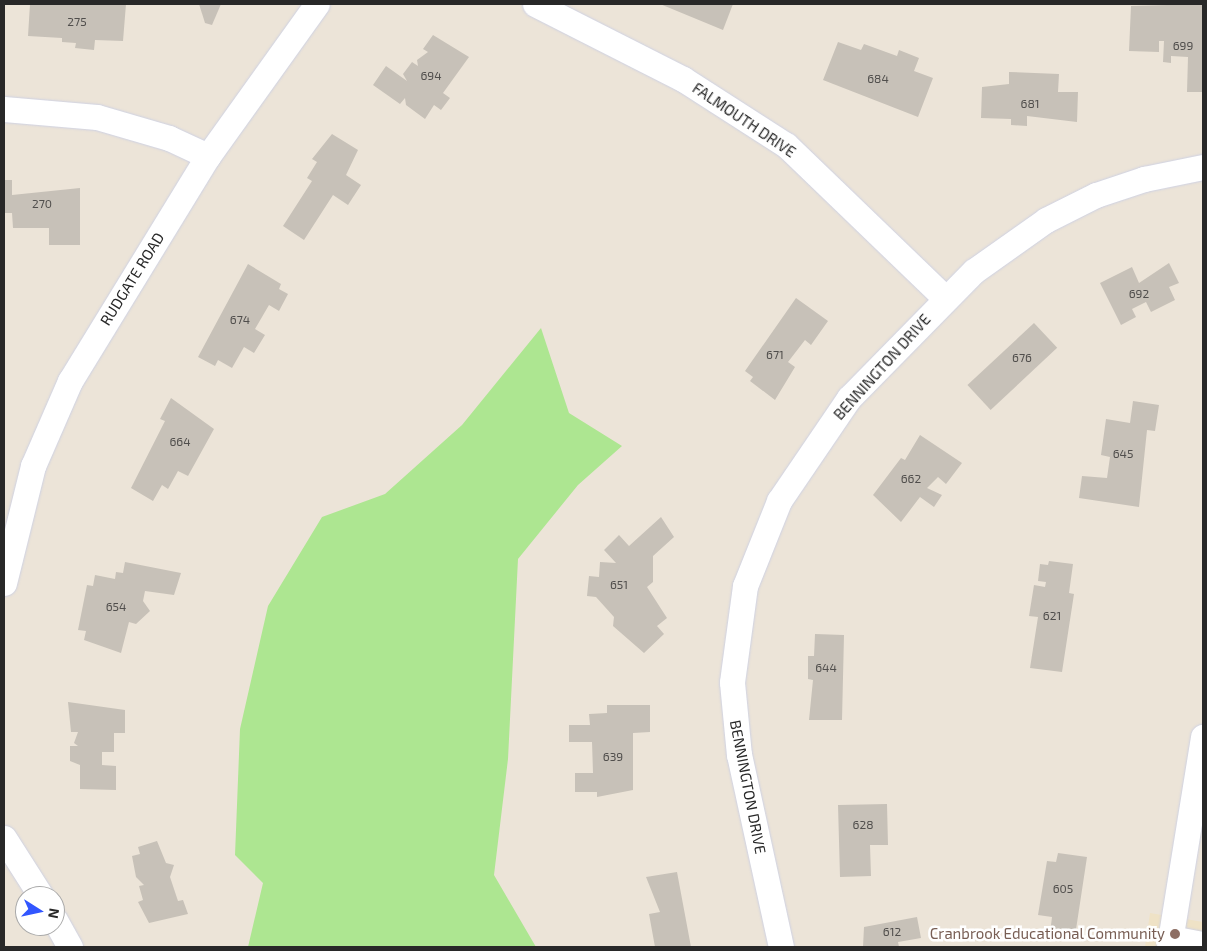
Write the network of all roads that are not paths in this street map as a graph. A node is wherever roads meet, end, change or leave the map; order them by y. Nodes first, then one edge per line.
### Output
1 (317, 4) edge
2 (535, 4) edge
3 (566, 11) edge
4 (4, 109) edge
5 (208, 156) junction
6 (1203, 168) edge
7 (945, 298) junction
8 (4, 583) edge
9 (1203, 737) edge
10 (4, 838) edge
11 (35, 886) edge
12 (64, 936) edge
13 (1170, 943) edge
14 (1203, 944) edge
15 (70, 947) edge
16 (782, 947) edge

1 - 5 street, RUDGATE ROAD
2 - 3 street, FALMOUTH DRIVE
3 - 7 street, FALMOUTH DRIVE
4 - 5 street
5 - 8 street, RUDGATE ROAD
6 - 7 street, BENNINGTON DRIVE
7 - 16 street, BENNINGTON DRIVE
9 - 13 street
10 - 11 street
12 - 15 street
13 - 14 street

